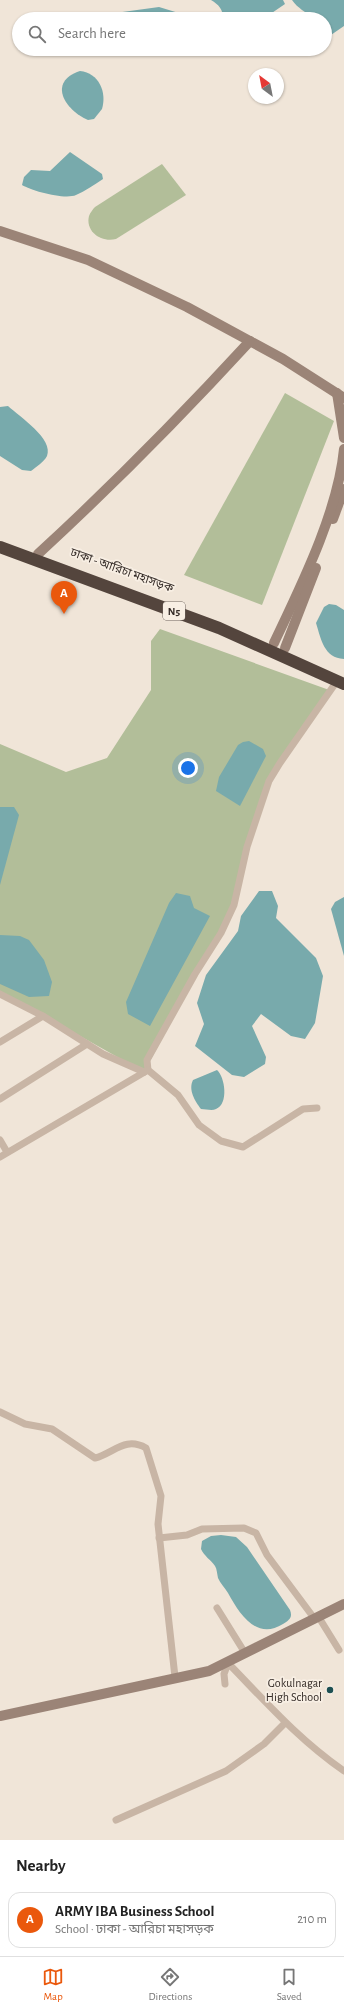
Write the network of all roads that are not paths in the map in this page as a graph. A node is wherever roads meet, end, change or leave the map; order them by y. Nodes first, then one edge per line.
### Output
1 (0, 231) edge
2 (250, 341) junction
3 (342, 395) edge
4 (344, 438) edge
5 (344, 449) edge
6 (344, 489) edge
7 (0, 540) edge
8 (0, 547) edge
9 (38, 554) junction
10 (279, 646) junction
11 (342, 680) edge
12 (0, 994) edge
13 (43, 1016) junction
14 (0, 1042) edge
15 (87, 1044) junction
16 (146, 1071) junction
17 (0, 1099) edge
18 (317, 1108) dead end
19 (0, 1140) edge
20 (7, 1152) junction
21 (0, 1157) edge
22 (0, 1412) edge
23 (159, 1538) junction
24 (344, 1604) edge
25 (217, 1608) dead end
26 (316, 1617) junction
27 (339, 1650) dead end
28 (245, 1653) junction
29 (228, 1663) junction
30 (175, 1677) junction
31 (225, 1684) dead end
32 (0, 1716) edge
33 (285, 1723) junction
34 (344, 1771) edge
35 (116, 1820) dead end

1 - 2 street
2 - 3 street
2 - 9 street
3 - 4 street
5 - 10 street
6 - 10 street
7 - 9 highway, ঢাকা - আরিচা মহাসড়ক / N5
8 - 11 highway, N5
9 - 10 highway, ঢাকা - আরিচা মহাসড়ক / N5
10 - 11 highway, ঢাকা - আরিচা মহাসড়ক / N5
11 - 16 street
12 - 13 street
13 - 14 street
13 - 15 street
15 - 16 street
15 - 17 street
16 - 18 street
16 - 20 street
19 - 20 street
20 - 21 street
22 - 23 street
23 - 26 street
23 - 30 street
24 - 26 street
25 - 28 street
26 - 27 street
26 - 28 street
28 - 29 street
29 - 30 street
29 - 31 street
29 - 33 street
30 - 32 street
33 - 34 street
33 - 35 street

